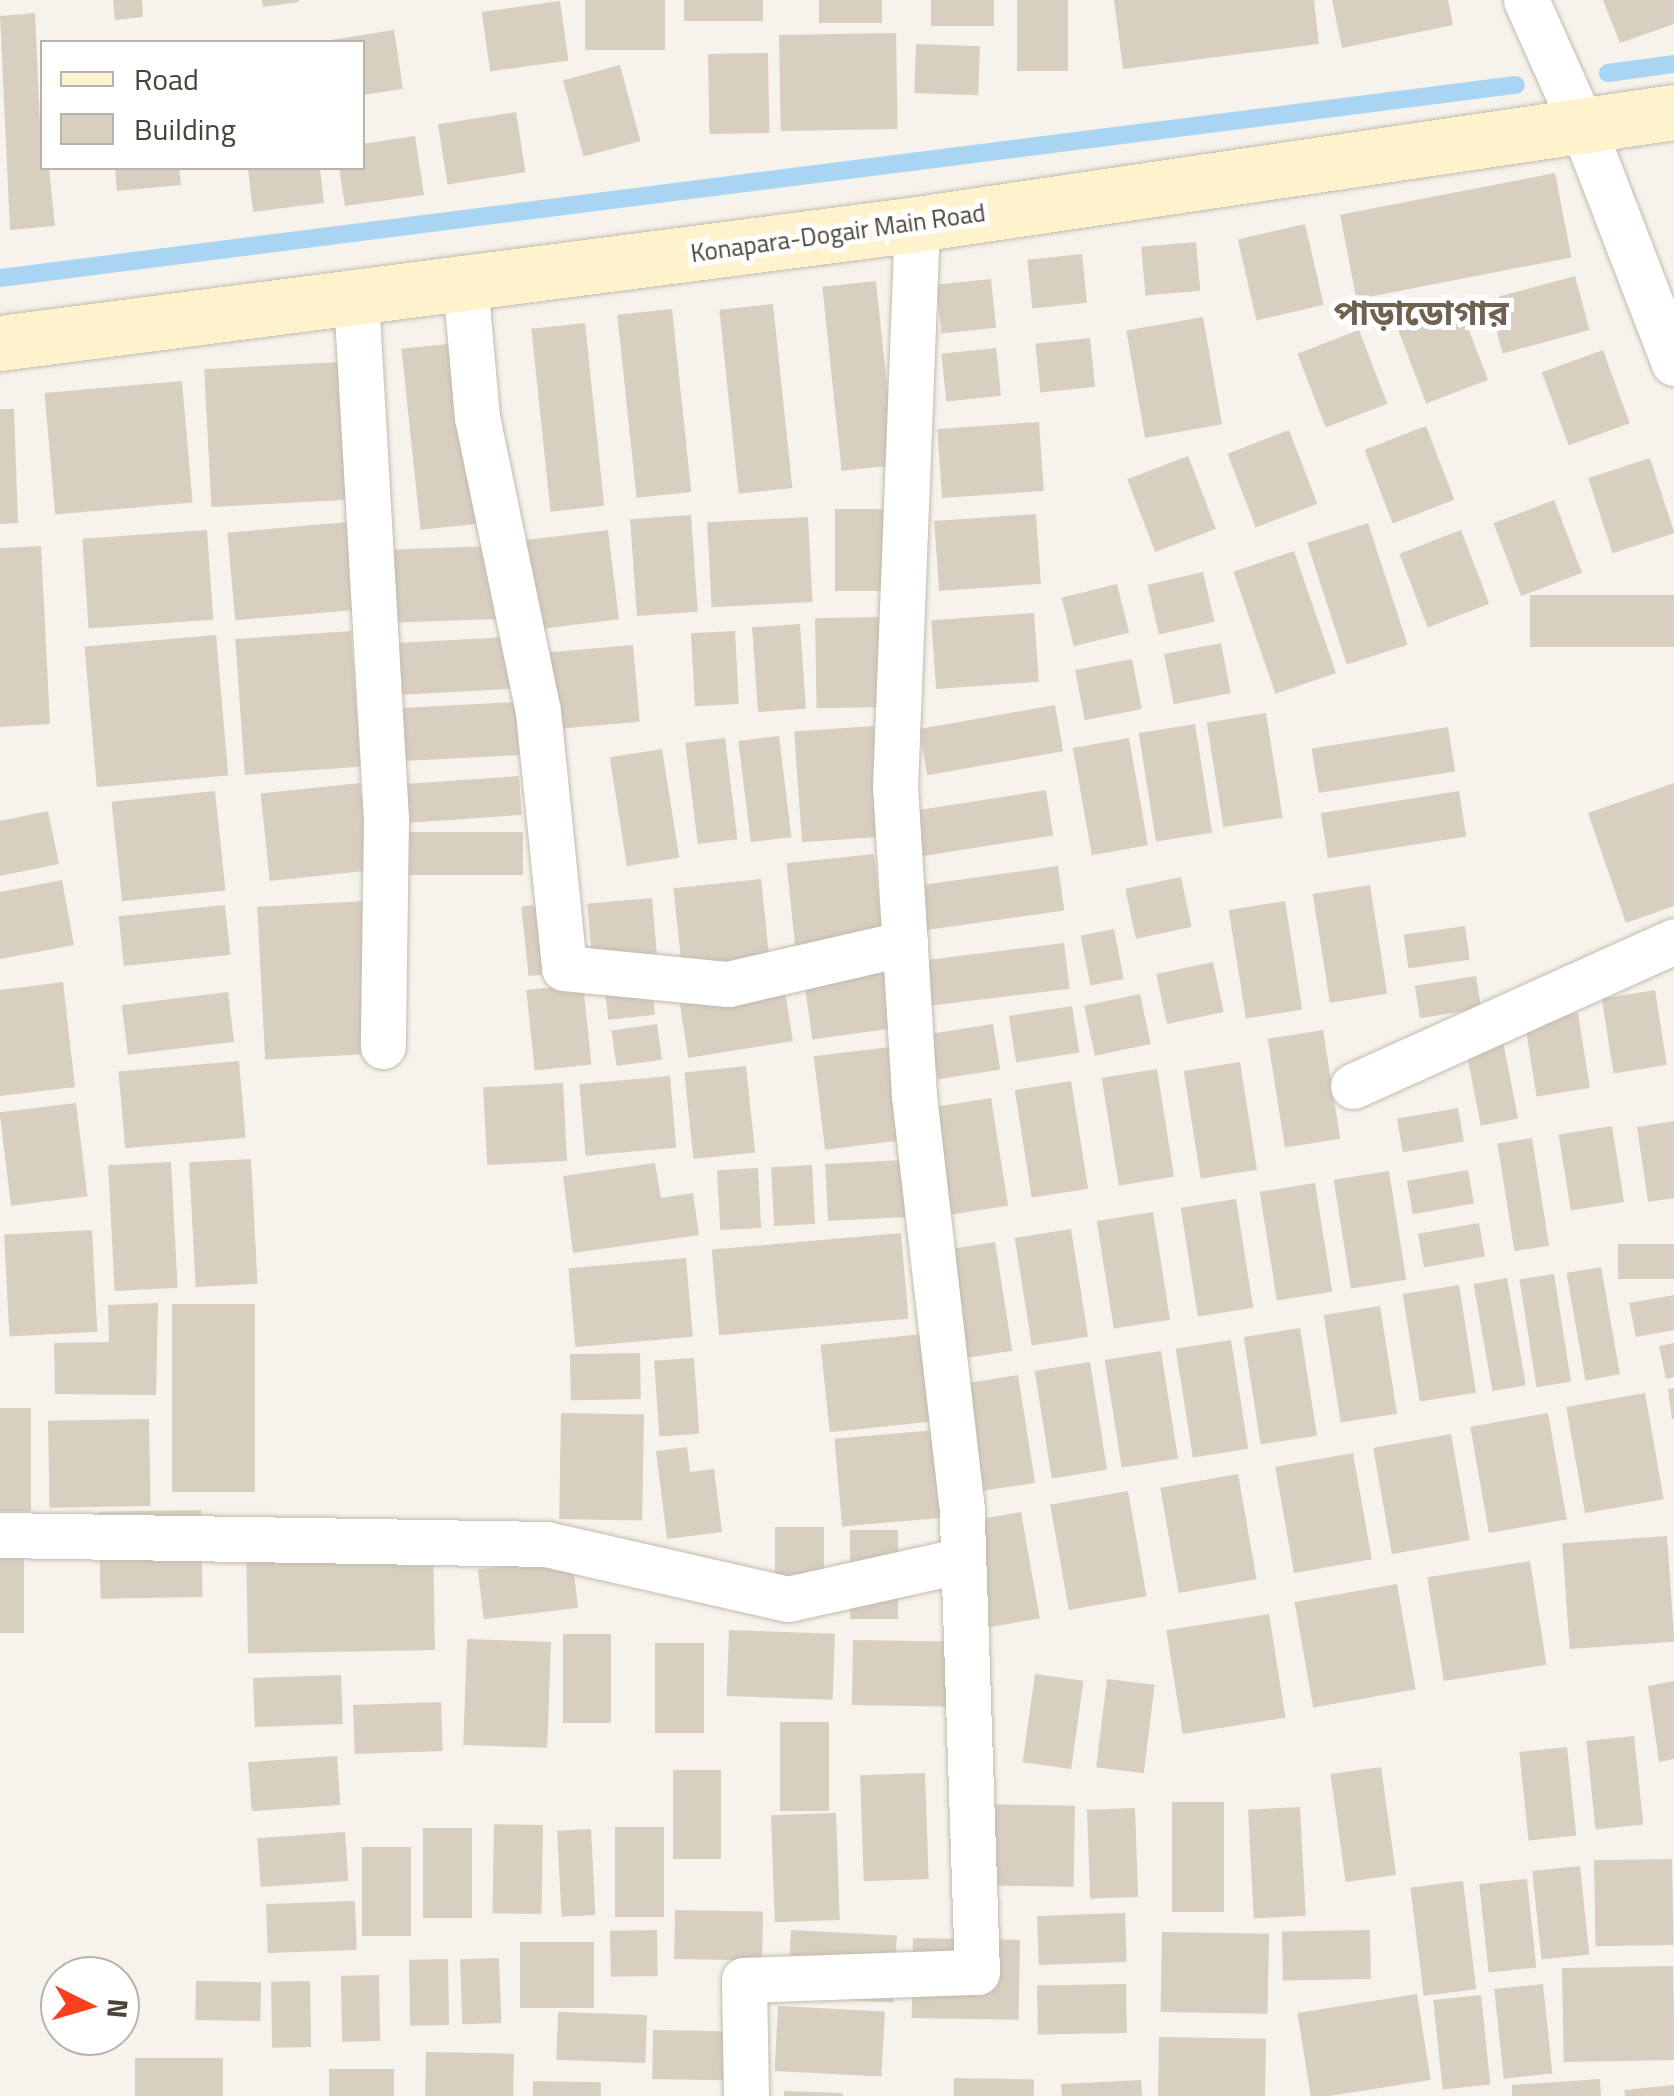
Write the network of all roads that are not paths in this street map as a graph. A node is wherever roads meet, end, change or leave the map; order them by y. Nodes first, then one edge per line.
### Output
1 (1526, 0) edge
2 (1674, 112) edge
3 (1582, 125) junction
4 (917, 224) junction
5 (466, 282) junction
6 (356, 298) junction
7 (0, 342) edge
8 (1674, 364) edge
9 (1674, 941) edge
10 (905, 943) junction
11 (383, 1046) dead end
12 (1353, 1086) dead end
13 (0, 1535) edge
14 (962, 1560) junction
15 (746, 2096) edge

1 - 3 street
2 - 3 main road, Konapara-Dogair Main Road
3 - 4 main road, Konapara-Dogair Main Road
3 - 8 street
4 - 5 main road, Konapara-Dogair Main Road
4 - 10 street
5 - 6 main road, Konapara-Dogair Main Road
5 - 10 street
6 - 7 main road, Konapara-Dogair Main Road
6 - 11 street
9 - 12 street
10 - 14 street
13 - 14 street
14 - 15 street

